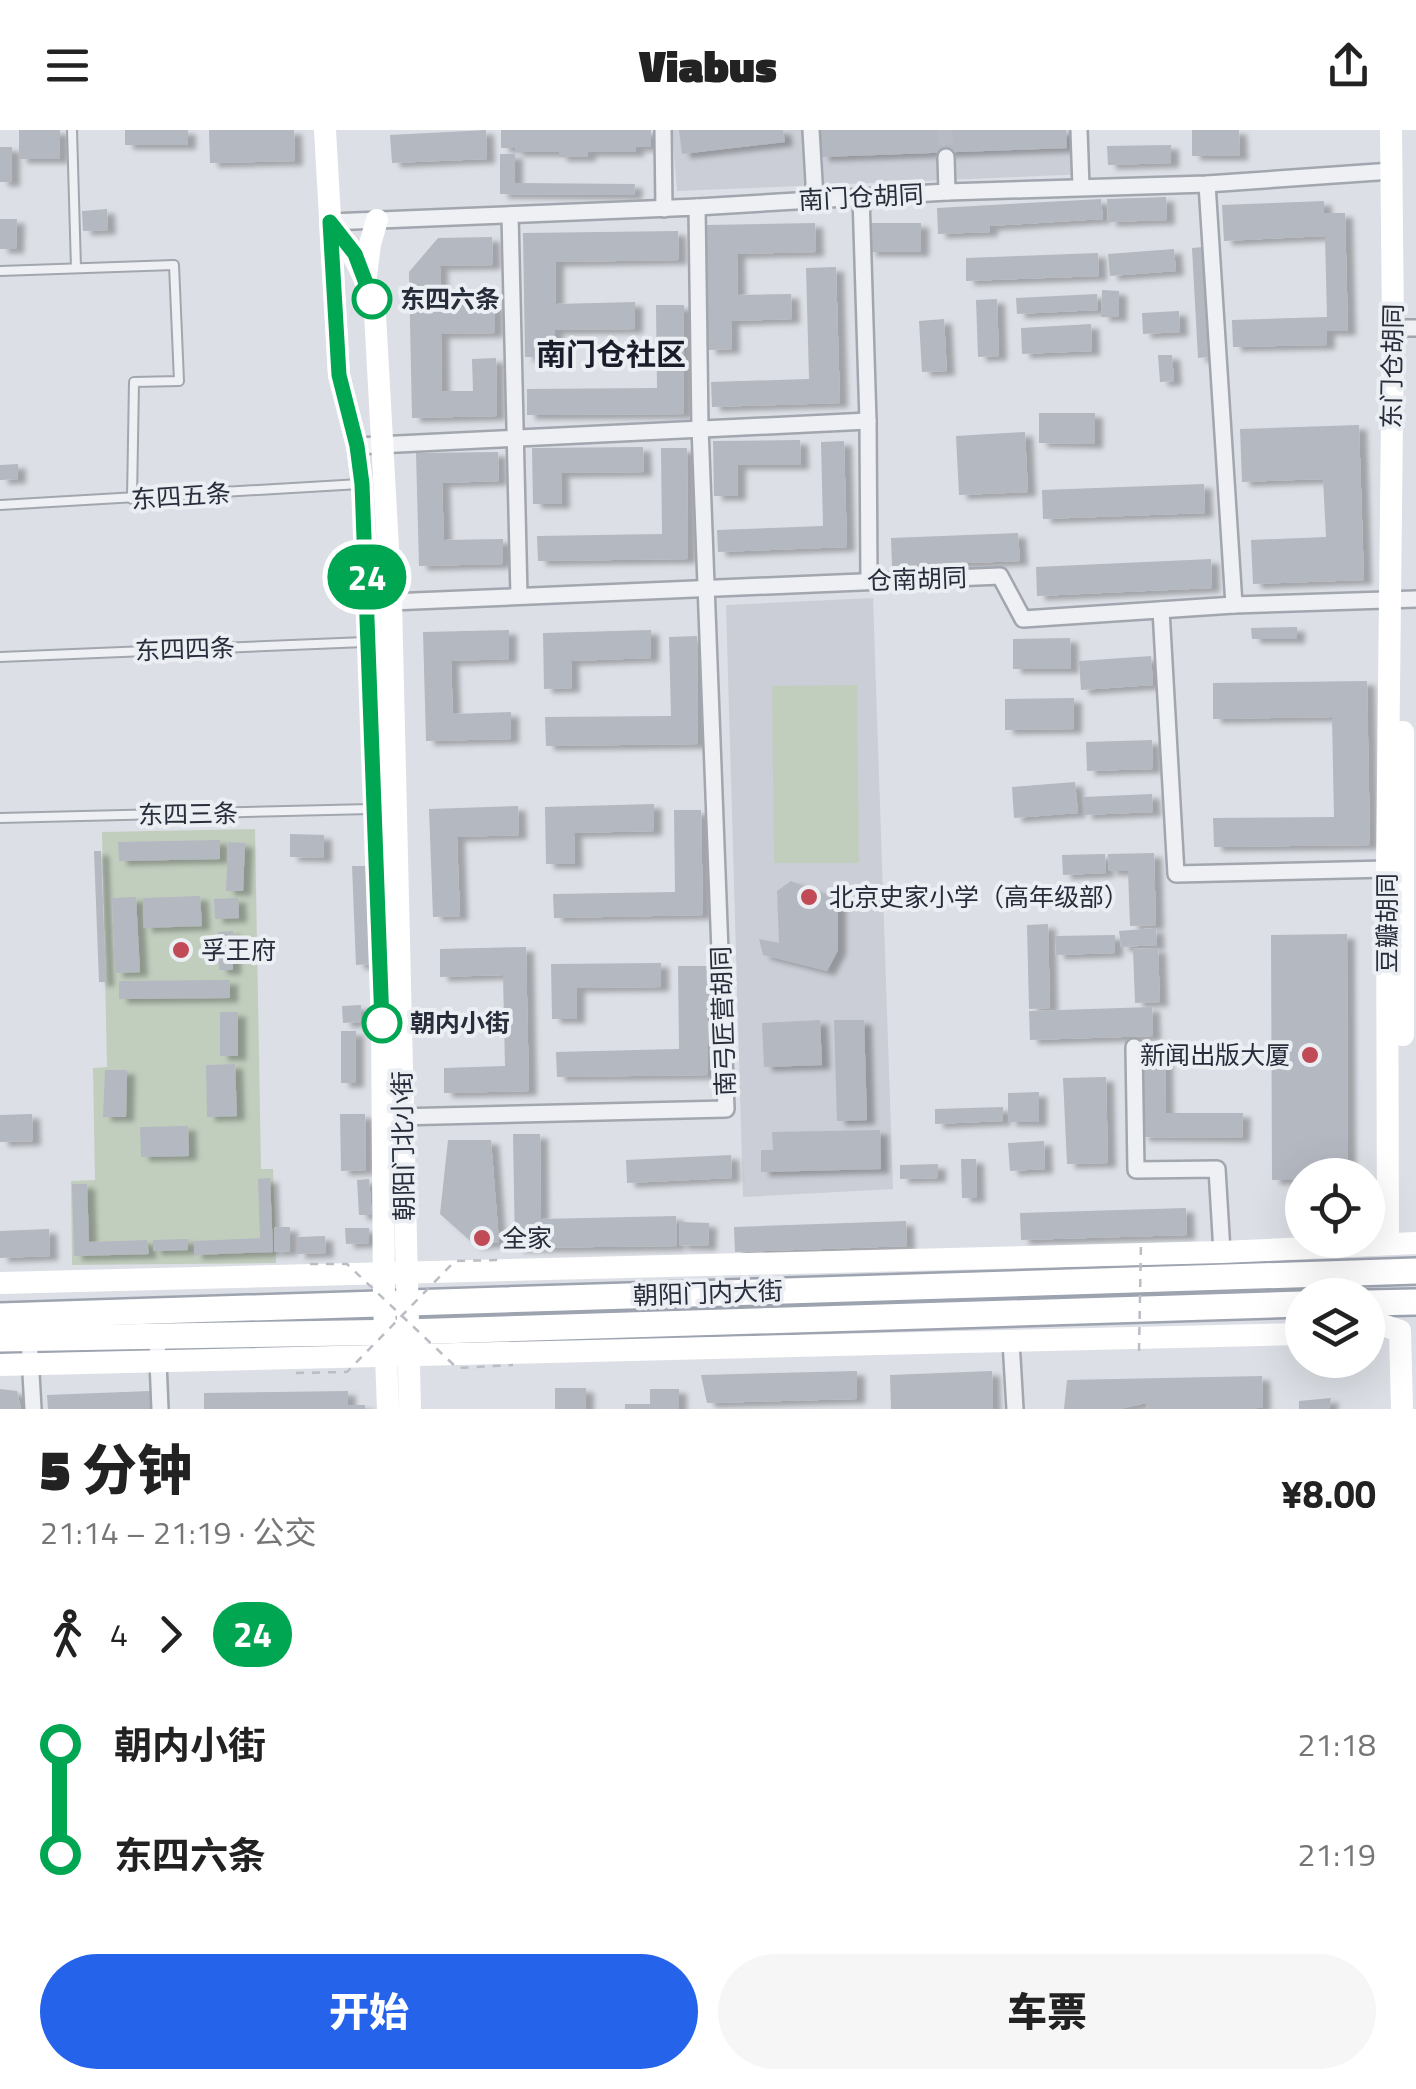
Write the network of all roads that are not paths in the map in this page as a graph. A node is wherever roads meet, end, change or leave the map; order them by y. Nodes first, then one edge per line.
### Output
1 (72, 130) edge
2 (325, 130) edge
3 (663, 130) edge
4 (811, 130) edge
5 (1079, 130) edge
6 (1400, 146) edge
7 (946, 157) tunnel mouth
8 (1207, 184) junction
9 (1081, 187) junction
10 (947, 192) junction
11 (861, 196) junction
12 (815, 200) junction
13 (697, 208) junction
14 (664, 209) junction
15 (510, 215) junction
16 (377, 220) junction
17 (330, 222) junction
18 (76, 268) junction
19 (0, 270) edge
20 (366, 280) junction
21 (1411, 328) edge
22 (868, 421) junction
23 (700, 427) junction
24 (516, 436) junction
25 (382, 443) junction
26 (357, 446) junction
27 (362, 484) junction
28 (132, 499) junction
29 (0, 504) edge
30 (869, 581) junction
31 (708, 590) junction
32 (519, 596) junction
33 (1402, 601) edge
34 (392, 602) junction
35 (1234, 604) junction
36 (1161, 610) junction
37 (370, 641) junction
38 (0, 657) edge
39 (375, 809) junction
40 (0, 818) edge
41 (1387, 868) junction
42 (1134, 1046) dead end
43 (392, 1117) junction
44 (1402, 1244) edge
45 (1222, 1252) junction
46 (1416, 1270) edge
47 (394, 1273) junction
48 (0, 1284) edge
49 (1385, 1302) edge
50 (1416, 1302) edge
51 (1285, 1304) edge
52 (0, 1316) edge
53 (396, 1328) junction
54 (1408, 1331) edge
55 (1285, 1334) edge
56 (0, 1339) edge
57 (1011, 1341) junction
58 (158, 1350) junction
59 (31, 1351) junction
60 (0, 1364) edge
61 (33, 1409) edge
62 (160, 1409) edge
63 (388, 1409) edge
64 (410, 1409) edge
65 (1015, 1409) edge
66 (1402, 1409) edge

1 - 18 lane
2 - 17 street, 朝阳门北小街
3 - 14 street
4 - 12 street
5 - 9 street
6 - 8 street, 南门仓胡同
6 - 21 street, 东门仓胡同
6 - 33 street, 东门仓胡同
7 - 10 street
8 - 9 street, 南门仓胡同
8 - 35 street
9 - 10 street, 南门仓胡同
10 - 11 street, 南门仓胡同
11 - 12 street, 南门仓胡同
11 - 22 street
12 - 13 street, 南门仓胡同
13 - 14 street, 南门仓胡同
13 - 23 street
14 - 15 street, 南门仓胡同
15 - 16 street, 南门仓胡同
15 - 24 street
16 - 17 street, 南门仓胡同
16 - 20 street
17 - 20 street, 朝阳门北小街
17 - 26 street, 朝阳门北小街
18 - 19 lane
18 - 28 lane
20 - 25 street, 朝阳门北小街
21 - 33 street, 东门仓胡同
22 - 23 street
22 - 30 street
23 - 24 street
23 - 31 street
24 - 25 street
24 - 32 street
25 - 26 street
25 - 34 street, 朝阳门北小街
26 - 27 street, 朝阳门北小街
27 - 28 lane, 东四五条
27 - 37 street, 朝阳门北小街
28 - 29 lane, 东四五条
30 - 31 street, 仓南胡同
30 - 36 street, 仓南胡同
31 - 32 street, 仓南胡同
31 - 43 street, 南弓匠营胡同
32 - 34 street, 仓南胡同
33 - 35 street, 仓南胡同
33 - 41 street, 豆瓣胡同
33 - 44 street, 东门仓胡同
34 - 43 street, 朝阳门北小街
35 - 36 street, 仓南胡同
36 - 41 street
37 - 38 lane, 东四四条
37 - 39 street, 朝阳门北小街
39 - 40 lane, 东四三条
39 - 43 street, 朝阳门北小街
41 - 44 street, 豆瓣胡同
42 - 45 street
43 - 47 street, 朝阳门北小街
44 - 45 street, 朝阳门内大街
45 - 47 street, 朝阳门内大街
46 - 53 main road, 朝阳门内大街
47 - 48 street, 朝阳门内大街
47 - 53 street, 朝阳门北小街
49 - 50 main road
51 - 53 main road, 朝阳门内大街
52 - 53 main road, 朝阳门内大街
53 - 57 street, 朝阳门内大街
53 - 58 main road, 朝阳门内大街
53 - 63 street
53 - 64 street
54 - 66 street
55 - 57 street, 朝阳门内大街
56 - 59 main road, 朝阳门内大街
57 - 65 street
58 - 59 main road, 朝阳门内大街
58 - 62 street
59 - 60 street, 朝阳门内大街
59 - 61 street

